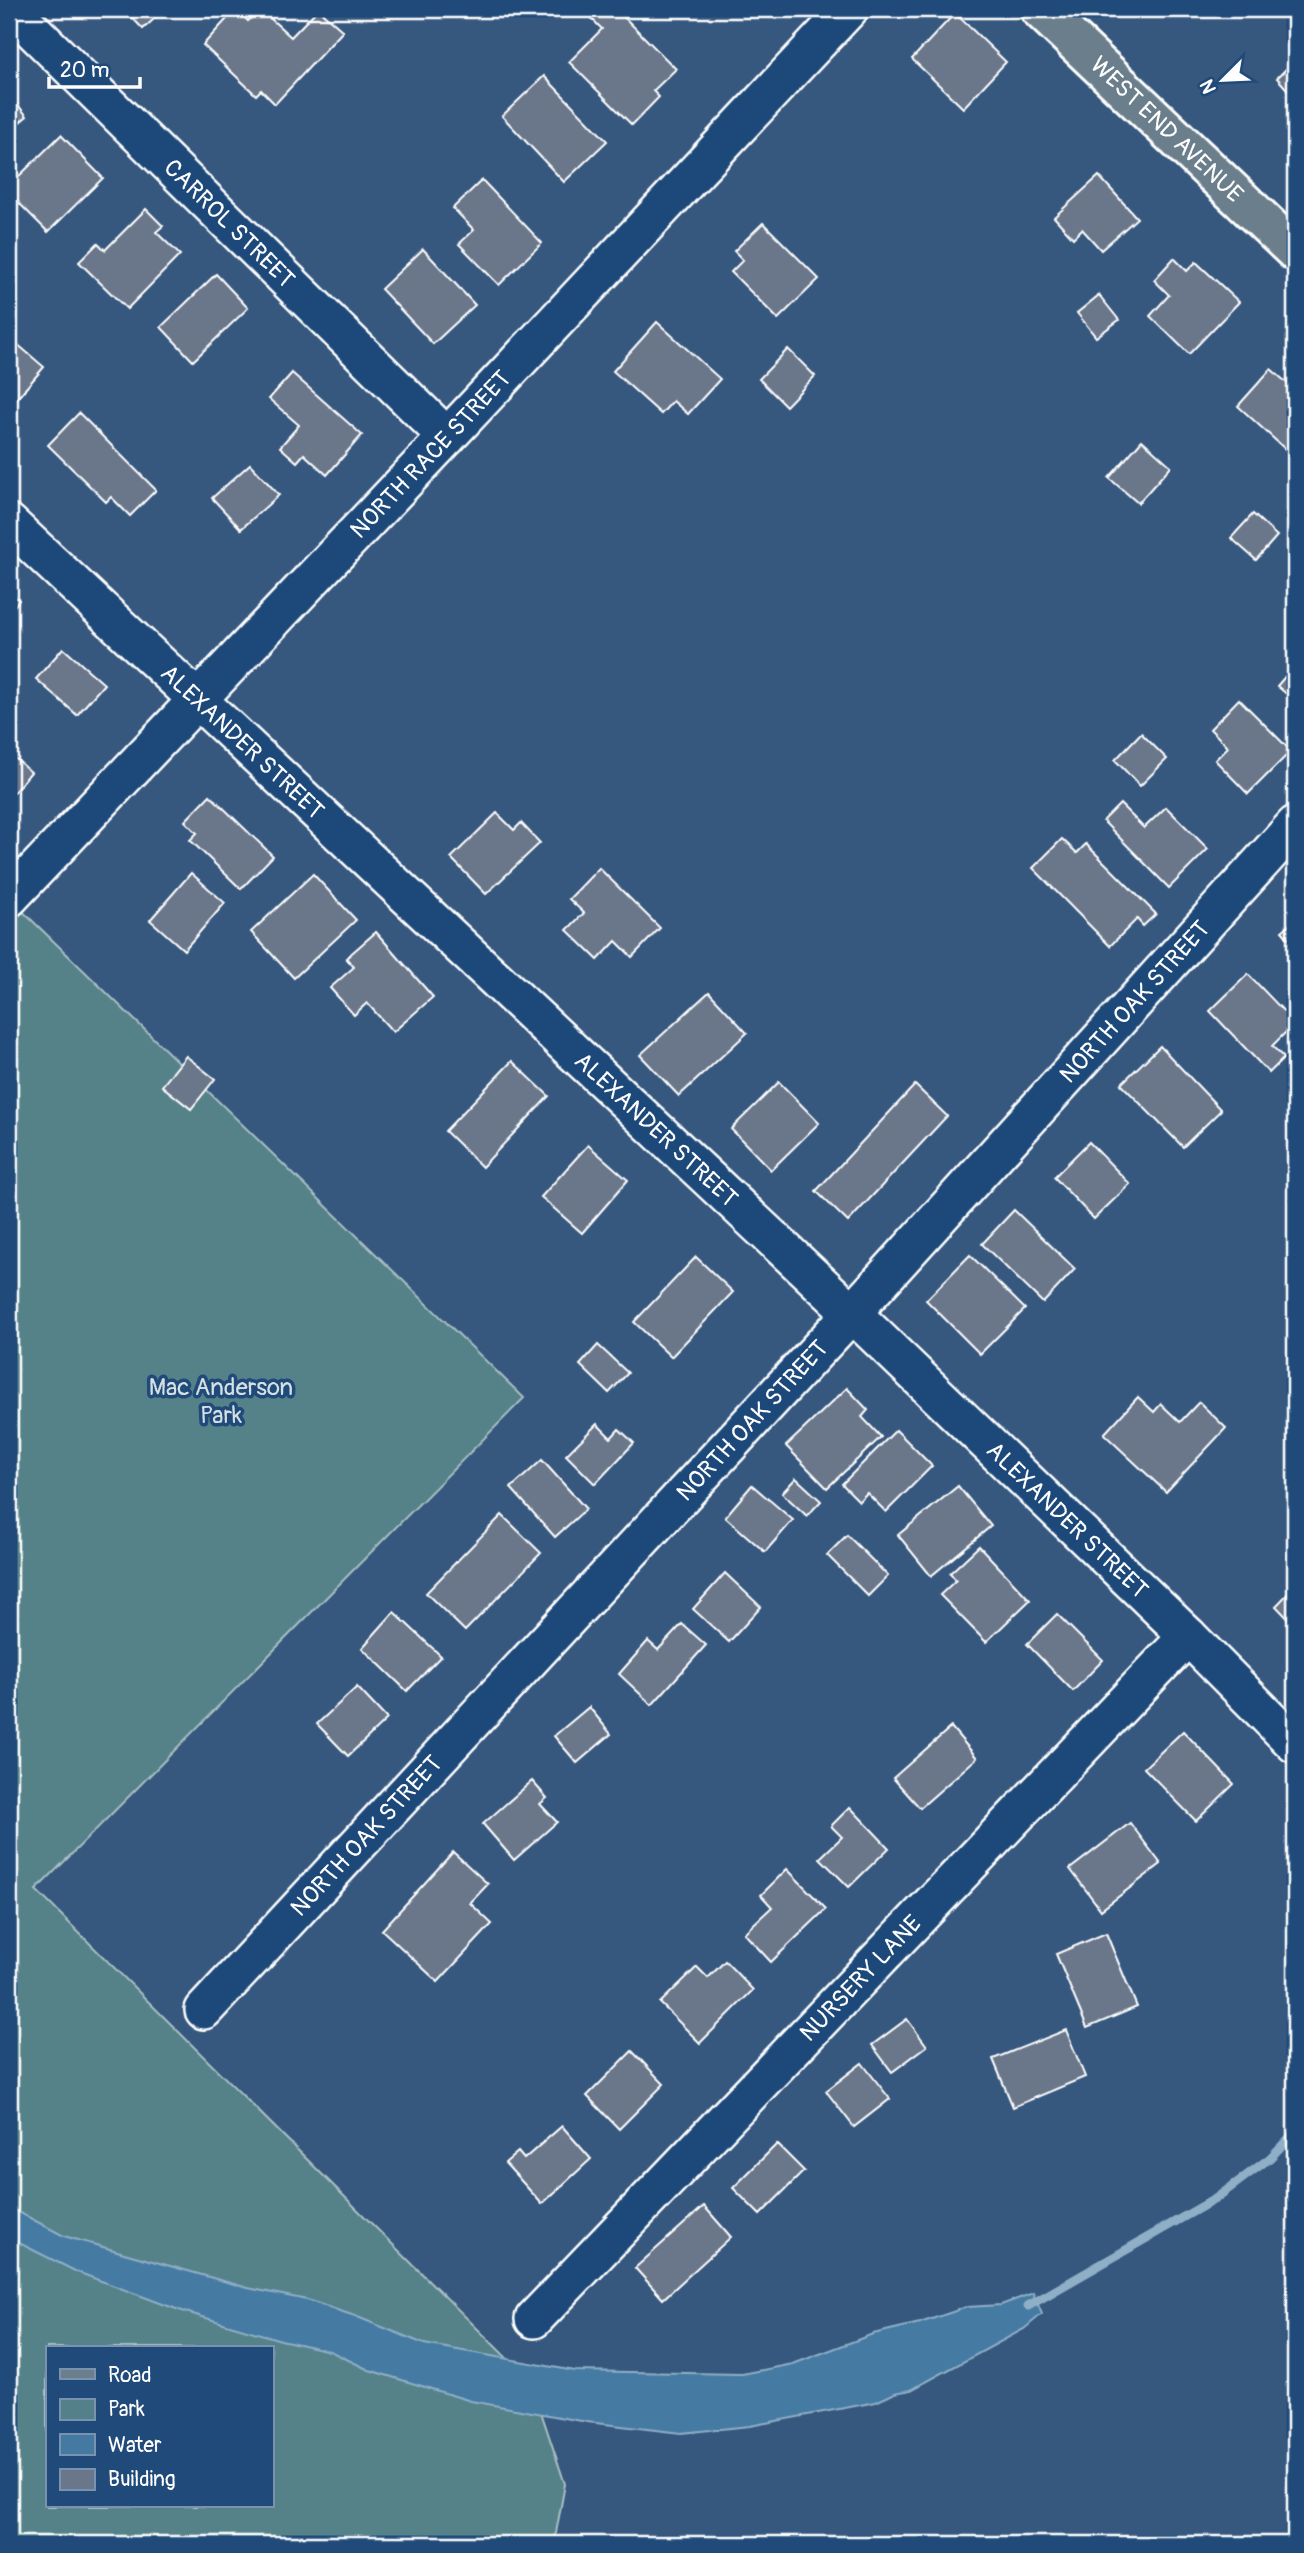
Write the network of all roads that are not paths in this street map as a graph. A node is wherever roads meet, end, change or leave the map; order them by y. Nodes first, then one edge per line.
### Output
1 (11, 9) edge
2 (849, 9) edge
3 (1040, 9) edge
4 (1295, 251) edge
5 (447, 437) junction
6 (9, 523) edge
7 (197, 699) junction
8 (1295, 825) edge
9 (9, 898) edge
10 (852, 1313) junction
11 (1188, 1636) junction
12 (1295, 1745) edge
13 (204, 2010) dead end
14 (534, 2319) dead end

1 - 5 street, CARROL STREET
2 - 5 street, NORTH RACE STREET
3 - 4 main road, WEST END AVENUE
5 - 7 street, NORTH RACE STREET
6 - 7 street, ALEXANDER STREET
7 - 9 street, NORTH RACE STREET
7 - 10 street, ALEXANDER STREET
8 - 10 street, NORTH OAK STREET
10 - 11 street, ALEXANDER STREET
10 - 13 street, NORTH OAK STREET
11 - 12 street, ALEXANDER STREET
11 - 14 street, NURSERY LANE

